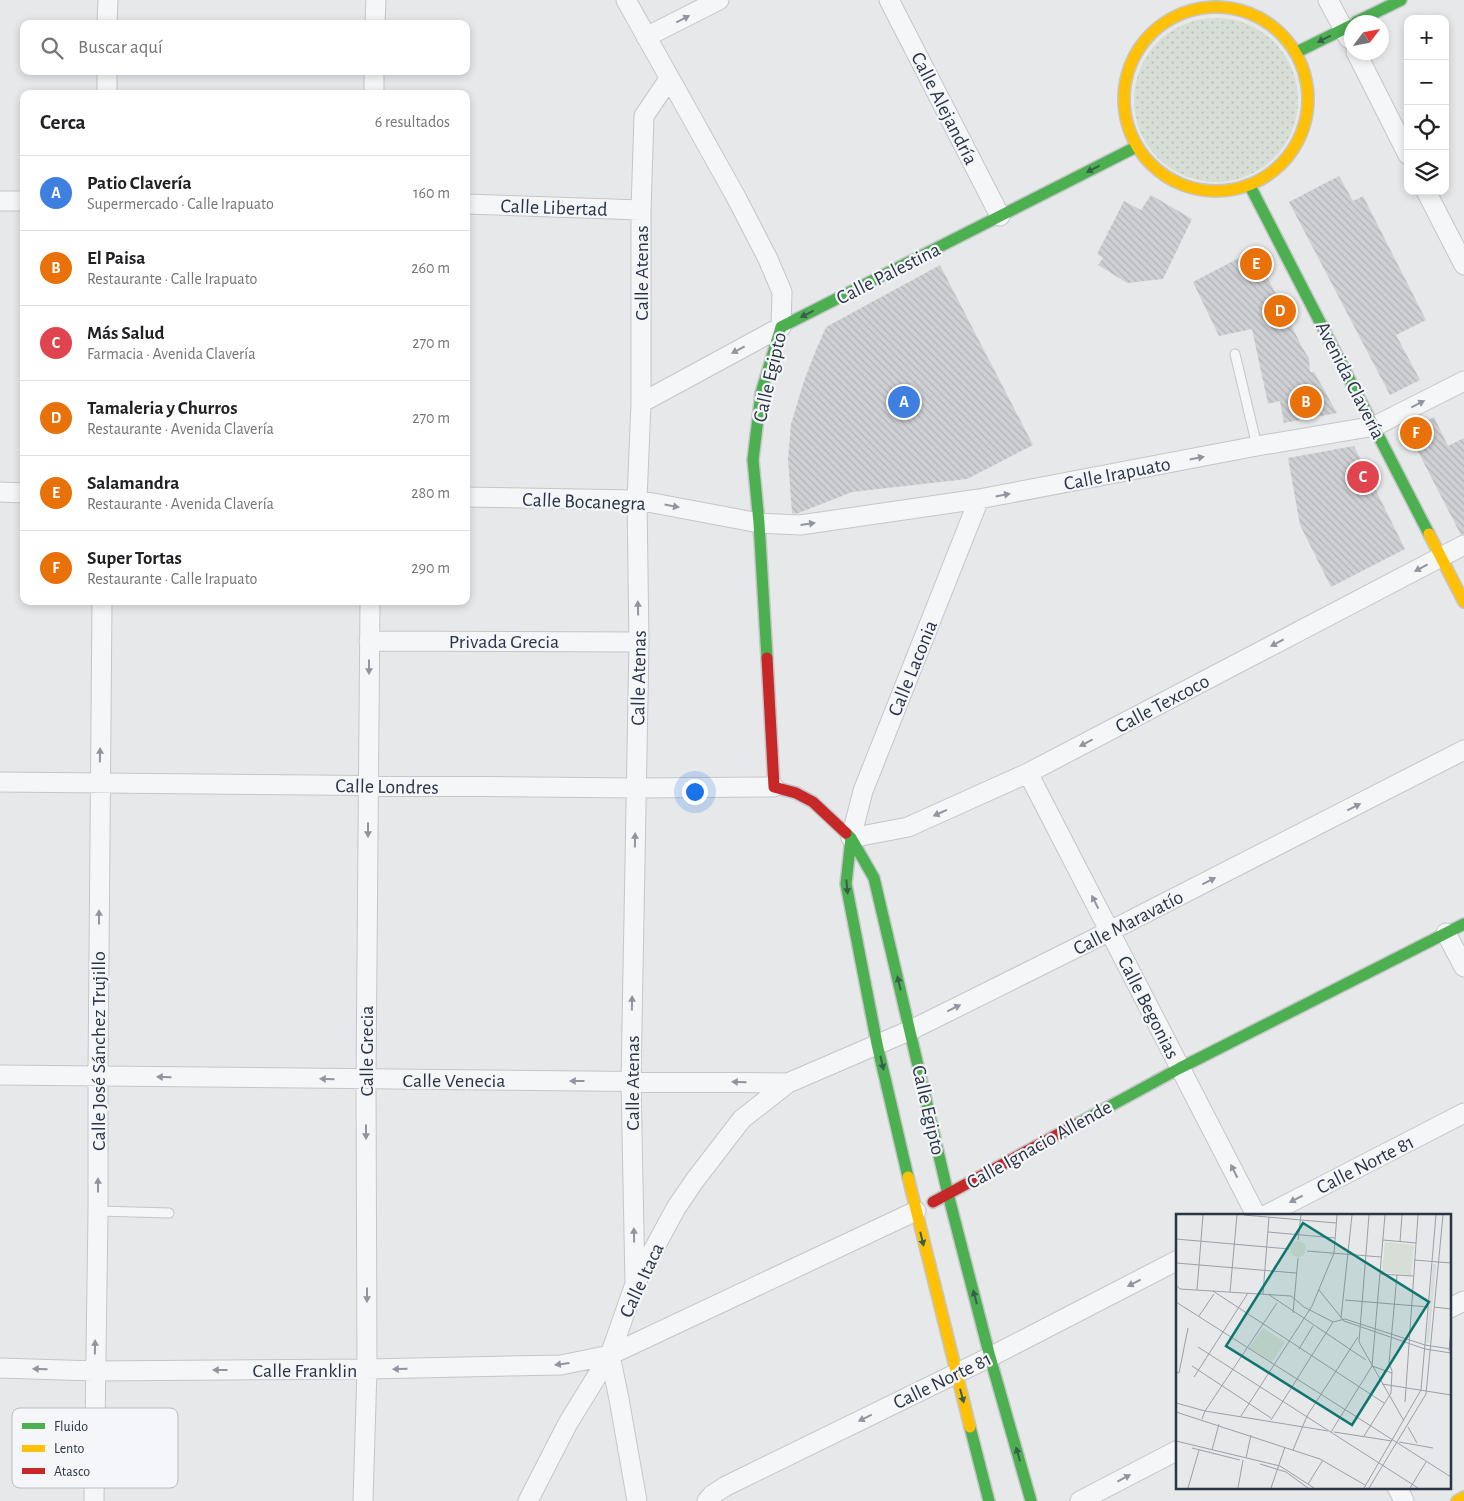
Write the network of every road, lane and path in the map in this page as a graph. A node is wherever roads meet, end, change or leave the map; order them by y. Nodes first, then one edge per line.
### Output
1 (108, 0) edge
2 (376, 0) edge
3 (626, 0) edge
4 (719, 0) edge
5 (889, 0) edge
6 (1328, 0) edge
7 (1401, 0) edge
8 (1376, 15) edge
9 (107, 20) edge
10 (375, 20) edge
11 (1344, 21) edge
12 (1344, 33) edge
13 (646, 37) junction
14 (1297, 52) junction
15 (1360, 60) edge
16 (107, 75) edge
17 (374, 75) edge
18 (669, 79) junction
19 (107, 90) edge
20 (374, 90) edge
21 (1136, 147) junction
22 (1405, 150) edge
23 (1250, 186) junction
24 (1428, 195) edge
25 (0, 201) edge
26 (20, 201) edge
27 (470, 204) edge
28 (642, 210) junction
29 (1000, 216) junction
30 (1464, 265) edge
31 (781, 327) junction
32 (1235, 354) dead end
33 (1464, 381) edge
34 (641, 403) junction
35 (1375, 426) junction
36 (1257, 446) junction
37 (0, 492) edge
38 (20, 493) edge
39 (470, 498) edge
40 (979, 499) junction
41 (637, 500) junction
42 (759, 522) junction
43 (1464, 545) edge
44 (1441, 557) junction
45 (1464, 602) edge
46 (102, 605) edge
47 (370, 605) edge
48 (369, 641) junction
49 (639, 642) junction
50 (1464, 750) edge
51 (1028, 773) junction
52 (0, 782) edge
53 (100, 782) junction
54 (368, 786) junction
55 (774, 787) junction
56 (636, 788) junction
57 (851, 838) junction
58 (1464, 924) edge
59 (1110, 931) junction
60 (1446, 933) junction
61 (1464, 967) edge
62 (911, 1030) junction
63 (877, 1044) junction
64 (1180, 1068) junction
65 (0, 1075) edge
66 (98, 1076) junction
67 (366, 1079) junction
68 (631, 1081) junction
69 (788, 1083) junction
70 (1464, 1113) edge
71 (948, 1194) junction
72 (98, 1211) junction
73 (916, 1211) junction
74 (169, 1213) dead end
75 (1255, 1214) edge
76 (1268, 1214) edge
77 (1176, 1261) edge
78 (635, 1284) junction
79 (1464, 1301) edge
80 (1452, 1307) edge
81 (610, 1355) junction
82 (990, 1357) junction
83 (0, 1368) edge
84 (367, 1369) junction
85 (95, 1371) junction
86 (956, 1374) junction
87 (95, 1408) edge
88 (1176, 1451) edge
89 (94, 1488) edge
90 (1398, 1488) edge
91 (1464, 1497) edge
92 (94, 1501) edge
93 (363, 1501) edge
94 (528, 1501) edge
95 (637, 1501) edge
96 (707, 1501) edge
97 (989, 1501) edge
98 (1031, 1501) edge
99 (1080, 1501) edge
100 (1404, 1501) edge
101 (1457, 1501) edge

1 - 9 street
2 - 10 street
3 - 13 street, Calle Egipto
13 -> 4 street
5 - 29 street, Calle Alejandría
6 - 11 street
7 - 8 street
12 -> 14 street
13 - 18 street, Calle Egipto
14 - 21 street
14 - 23 street
15 - 22 street
16 - 19 street
17 - 20 street
18 - 28 street, Calle Atenas
18 - 31 street, Calle Egipto
21 - 23 street
21 -> 29 street, Calle Palestina
23 - 35 street, Avenida Clavería
24 - 30 street
25 - 26 street
27 - 28 street, Calle Libertad
28 - 34 street, Calle Atenas
29 -> 31 street, Calle Palestina
31 -> 34 street, Calle Palestina
31 - 42 street, Calle Egipto
32 - 36 lane
35 -> 33 street, Calle Irapuato
34 - 41 street, Calle Atenas
35 - 36 street, Calle Irapuato
35 - 44 street, Avenida Clavería
40 -> 36 street, Calle Irapuato
37 - 38 street
39 - 41 street, Calle Bocanegra
42 -> 40 street, Calle Irapuato
40 - 57 street, Calle Laconia
41 -> 42 street, Calle Bocanegra
49 -> 41 street, Calle Atenas
42 - 55 street, Calle Egipto
43 - 44 street, Calle Texcoco
44 - 45 street, Avenida Clavería
44 -> 51 street, Calle Texcoco
53 -> 46 street, Calle José Sánchez Trujillo
47 - 48 street, Calle Grecia
48 - 49 street, Privada Grecia
48 -> 54 street, Calle Grecia
49 - 56 street, Calle Atenas
59 -> 50 street, Calle Maravatío
51 -> 57 street, Calle Texcoco
59 -> 51 street, Calle Begonias
52 - 53 street, Calle Londres
53 - 54 street, Calle Londres
66 -> 53 street, Calle José Sánchez Trujillo
54 - 56 street, Calle Londres
54 -> 67 street, Calle Grecia
55 - 56 street, Calle Londres
55 - 57 street, Calle Egipto
68 -> 56 street, Calle Atenas
62 -> 57 street, Calle Egipto
57 -> 63 street, Calle Egipto
58 - 60 street, Calle Ignacio Allende
62 -> 59 street, Calle Maravatío
59 - 64 street, Calle Begonias
60 - 61 street
60 - 64 street, Calle Ignacio Allende
62 - 63 street, Calle Maravatío
62 - 71 street, Calle Egipto
63 - 69 street, Calle Maravatío
63 -> 73 street, Calle Egipto
64 - 71 street, Calle Ignacio Allende
75 -> 64 street, Calle Begonias
65 - 66 street, Calle Venecia
67 -> 66 street, Calle Venecia
72 -> 66 street, Calle José Sánchez Trujillo
68 -> 67 street, Calle Venecia
67 -> 84 street, Calle Grecia
69 -> 68 street, Calle Venecia
78 -> 68 street, Calle Atenas
69 - 78 street, Calle Itaca
70 -> 76 street, Calle Norte 81
71 - 73 street, Calle Ignacio Allende
82 -> 71 street, Calle Egipto
72 - 74 lane
85 -> 72 street, Calle José Sánchez Trujillo
73 - 81 street, Calle Ignacio Allende
73 -> 86 street, Calle Egipto
77 -> 82 street, Calle Norte 81
78 - 81 street, Calle Itaca
79 - 80 street
81 -> 84 street, Calle Franklin
81 - 94 street, Calle Itaca
81 - 95 street
82 - 86 street, Calle Norte 81
98 -> 82 street, Calle Egipto
85 -> 83 street, Calle Franklin
84 -> 85 street, Calle Franklin
84 - 93 street, Calle Grecia
85 - 87 street, Calle José Sánchez Trujillo
86 -> 96 street, Calle Norte 81
86 -> 97 street, Calle Egipto
99 -> 88 street
89 - 92 street, Calle José Sánchez Trujillo
90 - 100 street
91 - 101 street

